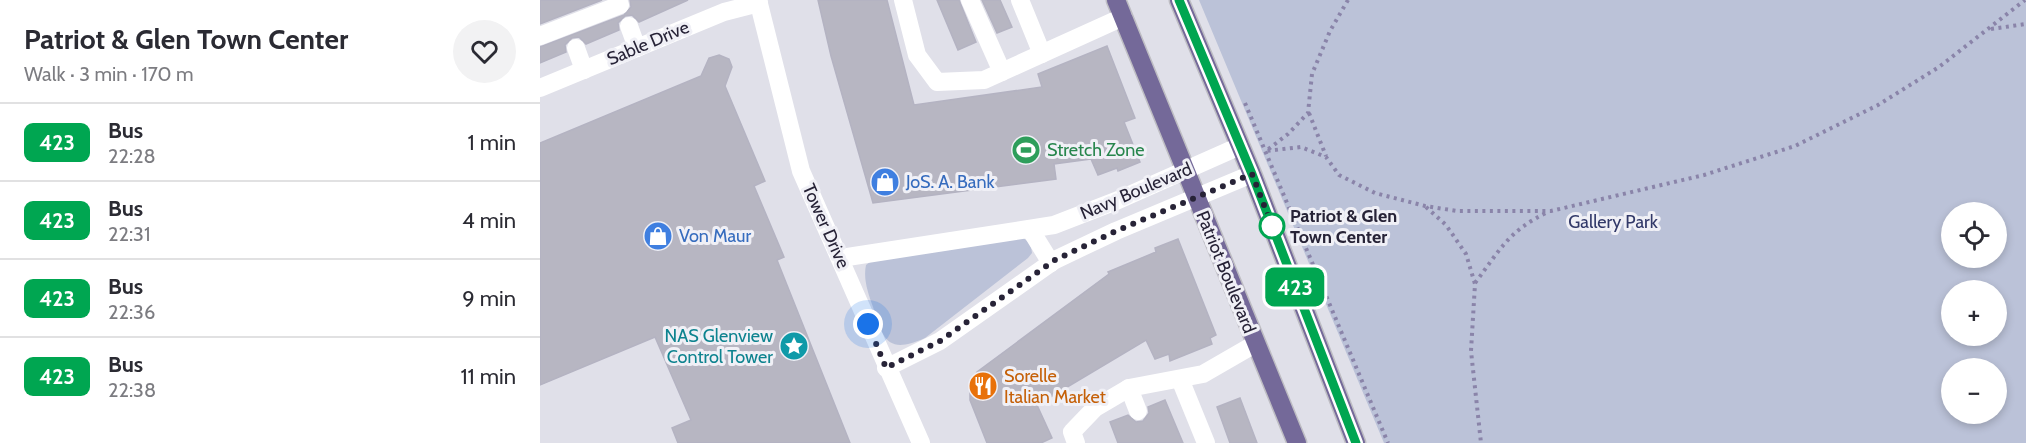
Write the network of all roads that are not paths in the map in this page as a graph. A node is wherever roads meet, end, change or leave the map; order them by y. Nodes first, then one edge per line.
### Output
1 (618, 0) edge
2 (903, 0) edge
3 (969, 0) edge
4 (1020, 0) edge
5 (1179, 0) edge
6 (758, 2) edge
7 (1119, 8) edge
8 (977, 23) dead end
9 (628, 26) dead end
10 (540, 36) edge
11 (576, 48) dead end
12 (637, 48) junction
13 (1042, 54) junction
14 (584, 70) junction
15 (1002, 72) junction
16 (540, 88) edge
17 (1240, 146) junction
18 (1185, 171) junction
19 (1252, 174) junction
20 (1195, 198) junction
21 (1030, 229) junction
22 (841, 258) junction
23 (1052, 263) junction
24 (1255, 344) junction
25 (886, 368) junction
26 (1180, 379) junction
27 (1129, 388) junction
28 (1138, 411) dead end
29 (921, 443) edge
30 (1076, 443) edge
31 (1206, 443) edge
32 (1297, 443) edge
33 (1356, 443) edge

1 - 10 street
2 - 15 street
3 - 8 street
3 - 15 street
4 - 13 street
5 - 17 main road
6 - 12 street, Sable Drive
6 - 22 street, Tower Drive
7 - 13 street
7 - 18 main road, Patriot Boulevard
9 - 12 street
11 - 14 street
12 - 14 street, Sable Drive
13 - 15 street
14 - 16 street, Sable Drive
17 - 18 street, Navy Boulevard
17 - 19 main road
18 - 20 main road, Patriot Boulevard
18 - 21 street, Navy Boulevard
19 - 20 street, Navy Boulevard
19 - 33 main road
20 - 23 street, Navy Boulevard
20 - 24 main road, Patriot Boulevard
21 - 22 street, Navy Boulevard
21 - 23 street
22 - 25 street, Tower Drive
23 - 25 street, Navy Boulevard
24 - 26 street
24 - 32 main road, Patriot Boulevard
25 - 29 street, Tower Drive
26 - 27 street
26 - 31 street
27 - 28 street
27 - 30 street

